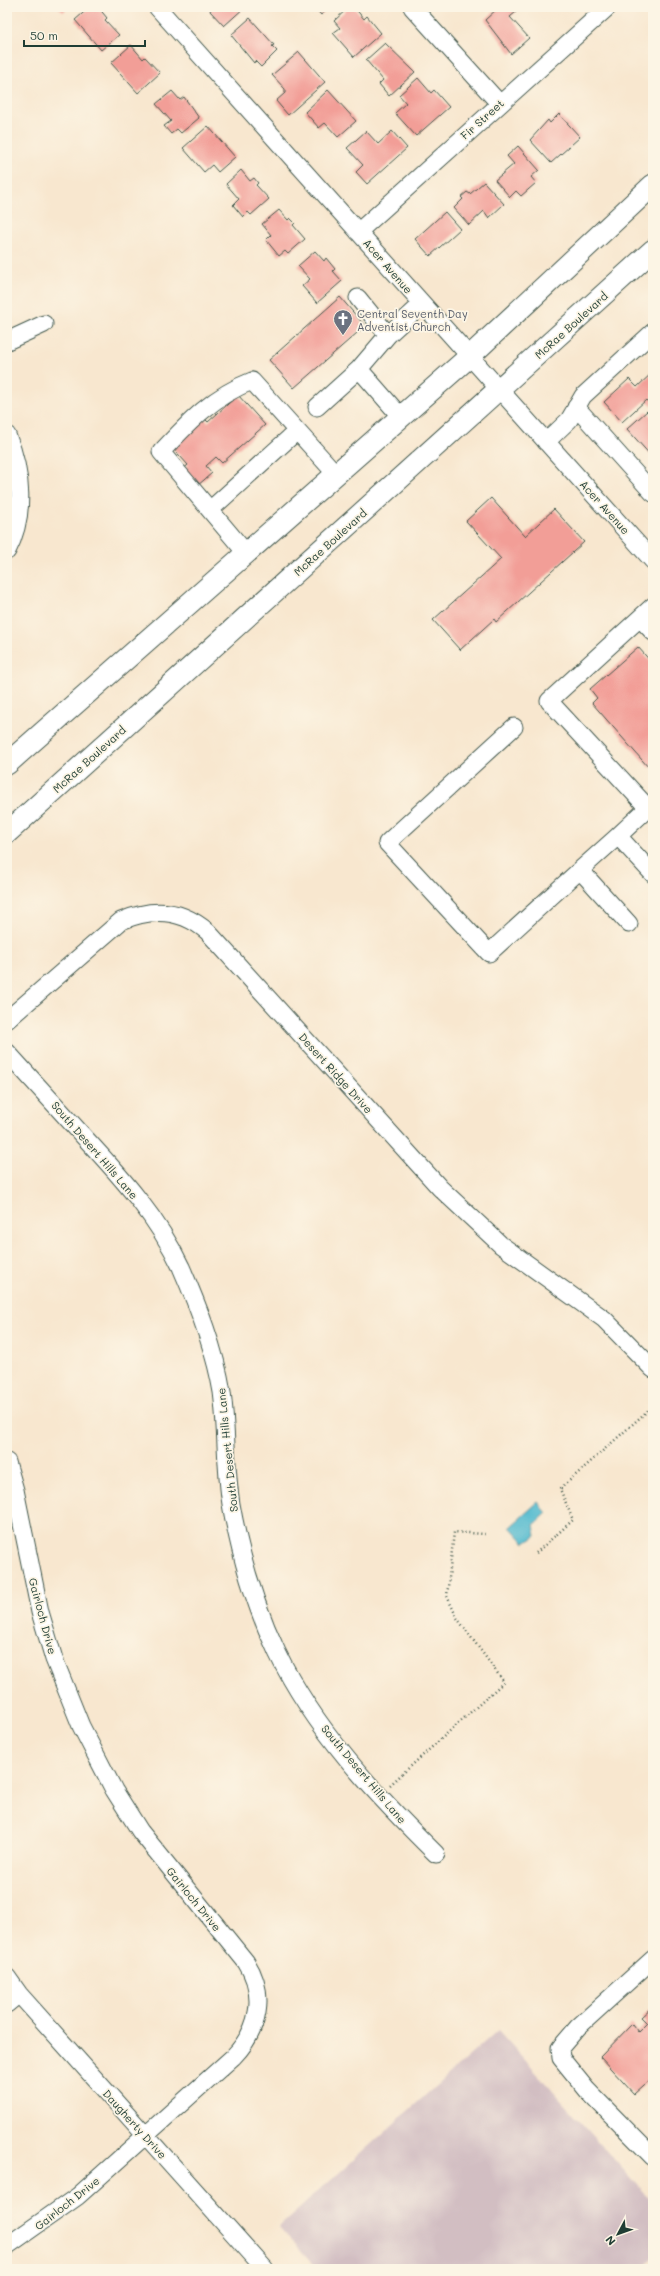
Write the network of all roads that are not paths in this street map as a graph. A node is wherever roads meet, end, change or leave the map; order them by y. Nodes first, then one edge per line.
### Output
1 (157, 7) edge
2 (412, 7) edge
3 (608, 7) edge
4 (499, 103) junction
5 (653, 185) edge
6 (358, 232) junction
7 (653, 250) edge
8 (358, 298) dead end
9 (422, 304) junction
10 (44, 324) dead end
11 (653, 332) edge
12 (388, 335) junction
13 (7, 341) edge
14 (469, 357) junction
15 (359, 369) junction
16 (499, 390) junction
17 (317, 407) dead end
18 (576, 407) junction
19 (401, 417) junction
20 (297, 431) junction
21 (7, 435) edge
22 (546, 442) junction
23 (336, 474) junction
24 (653, 493) edge
25 (210, 510) junction
26 (7, 551) edge
27 (246, 553) junction
28 (653, 561) edge
29 (653, 606) edge
30 (640, 618) junction
31 (653, 632) edge
32 (514, 727) dead end
33 (7, 764) edge
34 (650, 806) edge
35 (7, 833) edge
36 (618, 836) junction
37 (580, 870) junction
38 (653, 874) edge
39 (629, 924) dead end
40 (7, 1020) edge
41 (7, 1052) edge
42 (653, 1369) edge
43 (7, 1462) edge
44 (436, 1854) dead end
45 (653, 1959) edge
46 (7, 1977) edge
47 (13, 1999) edge
48 (146, 2135) junction
49 (653, 2157) edge
50 (7, 2246) edge
51 (265, 2269) edge

1 - 6 street, Acer Avenue
2 - 4 street
3 - 4 street, Fir Street
4 - 6 street, Fir Street
5 - 14 main road
6 - 9 street, Acer Avenue
7 - 16 main road, McRae Boulevard
8 - 12 street
9 - 12 street
9 - 14 street, Acer Avenue
10 - 13 street
11 - 18 street
12 - 15 street
14 - 16 street, Acer Avenue
14 - 19 main road
15 - 17 street
15 - 19 street
16 - 22 street, Acer Avenue
16 - 35 main road, McRae Boulevard
18 - 22 street
18 - 24 street
19 - 23 main road
20 - 23 street
20 - 25 street
20 - 25 street
21 - 26 street
22 - 28 street, Acer Avenue
23 - 27 main road
25 - 27 street
27 - 33 main road
29 - 30 street
30 - 31 street
30 - 34 street
32 - 37 street
34 - 36 street
36 - 37 street
36 - 38 street
37 - 39 street
40 - 42 street, Desert Ridge Drive
41 - 44 street, South Desert Hills Lane
43 - 48 street, Gairloch Drive
45 - 49 street
46 - 47 street, Daugherty Drive
47 - 48 street, Daugherty Drive
48 - 50 street, Gairloch Drive
48 - 51 street, Daugherty Drive

